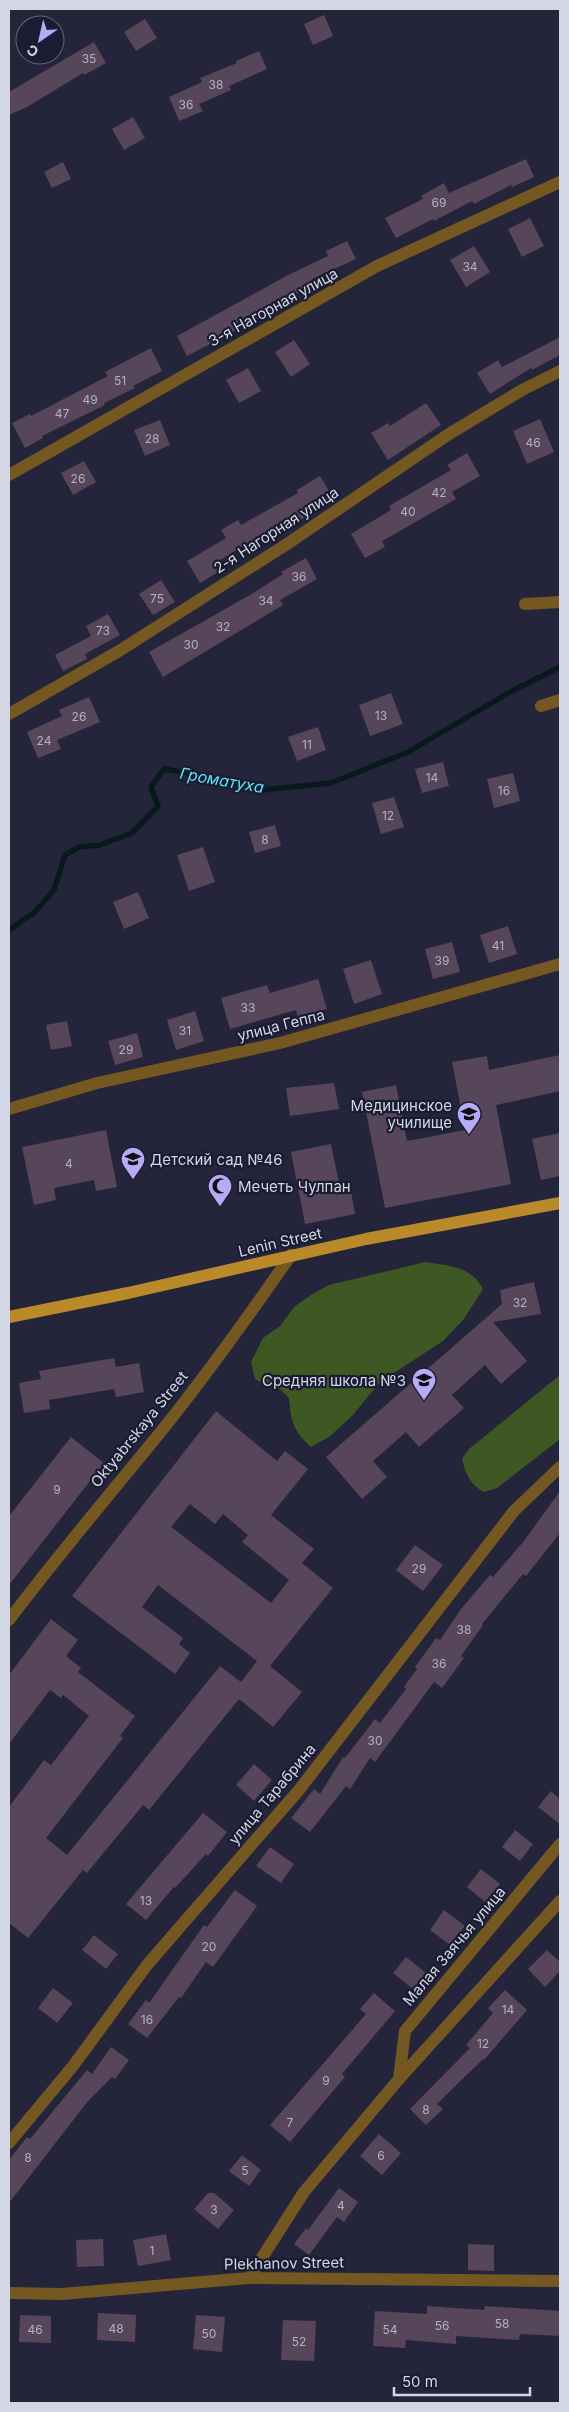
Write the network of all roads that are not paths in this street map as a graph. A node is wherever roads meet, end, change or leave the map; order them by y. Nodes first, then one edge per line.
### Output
1 (560, 182) edge
2 (560, 371) edge
3 (9, 475) edge
4 (560, 602) edge
5 (525, 604) dead end
6 (560, 700) edge
7 (542, 706) dead end
8 (9, 714) edge
9 (560, 964) edge
10 (9, 1109) edge
11 (560, 1203) edge
12 (291, 1255) junction
13 (9, 1317) edge
14 (560, 1467) edge
15 (9, 1620) edge
16 (560, 1844) edge
17 (560, 1901) edge
18 (399, 2079) junction
19 (9, 2143) edge
20 (249, 2278) junction
21 (560, 2281) edge
22 (9, 2293) edge

1 - 3 street, 3-я Нагорная улица
2 - 8 street, 2-я Нагорная улица
4 - 5 street
6 - 7 street
9 - 10 street, улица Геппа
11 - 12 main road, Lenin Street
12 - 13 main road, Lenin Street
12 - 15 street, Oktyabrskaya Street
14 - 19 street, улица Тарабрина
16 - 18 street, Малая Заячья улица
17 - 18 street
18 - 20 street
20 - 21 street, Plekhanov Street
20 - 22 street, Plekhanov Street

